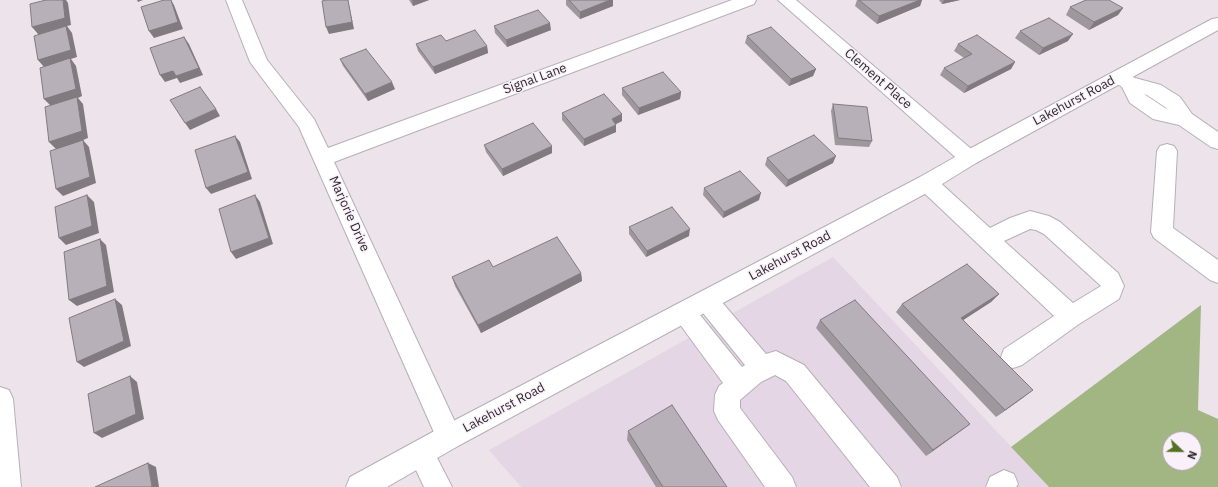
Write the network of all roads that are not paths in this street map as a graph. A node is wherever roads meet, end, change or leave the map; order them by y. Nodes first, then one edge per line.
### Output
1 (234, 0) edge
2 (748, 0) edge
3 (786, 0) edge
4 (1218, 23) edge
5 (1124, 80) junction
6 (1218, 142) edge
7 (1167, 151) dead end
8 (323, 158) junction
9 (969, 158) junction
10 (927, 183) junction
11 (988, 239) junction
12 (1218, 273) edge
13 (707, 301) junction
14 (684, 312) junction
15 (1072, 318) junction
16 (1012, 357) dead end
17 (763, 369) junction
18 (740, 385) junction
19 (0, 399) edge
20 (450, 437) junction
21 (421, 453) junction
22 (7, 487) edge
23 (360, 487) edge
24 (438, 487) edge
25 (782, 487) edge
26 (887, 487) edge

1 - 8 street, Marjorie Drive
2 - 8 street, Signal Lane
3 - 9 street, Clement Place
4 - 5 street, Lakehurst Road
5 - 6 street
5 - 9 street, Lakehurst Road
7 - 12 street
8 - 20 street, Marjorie Drive
9 - 10 street, Lakehurst Road
10 - 11 street
10 - 13 street, Lakehurst Road
11 - 15 street
11 - 15 street
13 - 14 street, Lakehurst Road
13 - 17 street
14 - 18 street
14 - 20 street, Lakehurst Road
15 - 16 street
17 - 18 street
17 - 26 street
18 - 25 street
19 - 22 street
20 - 21 street, Lakehurst Road
21 - 23 street, Lakehurst Road
21 - 24 street

